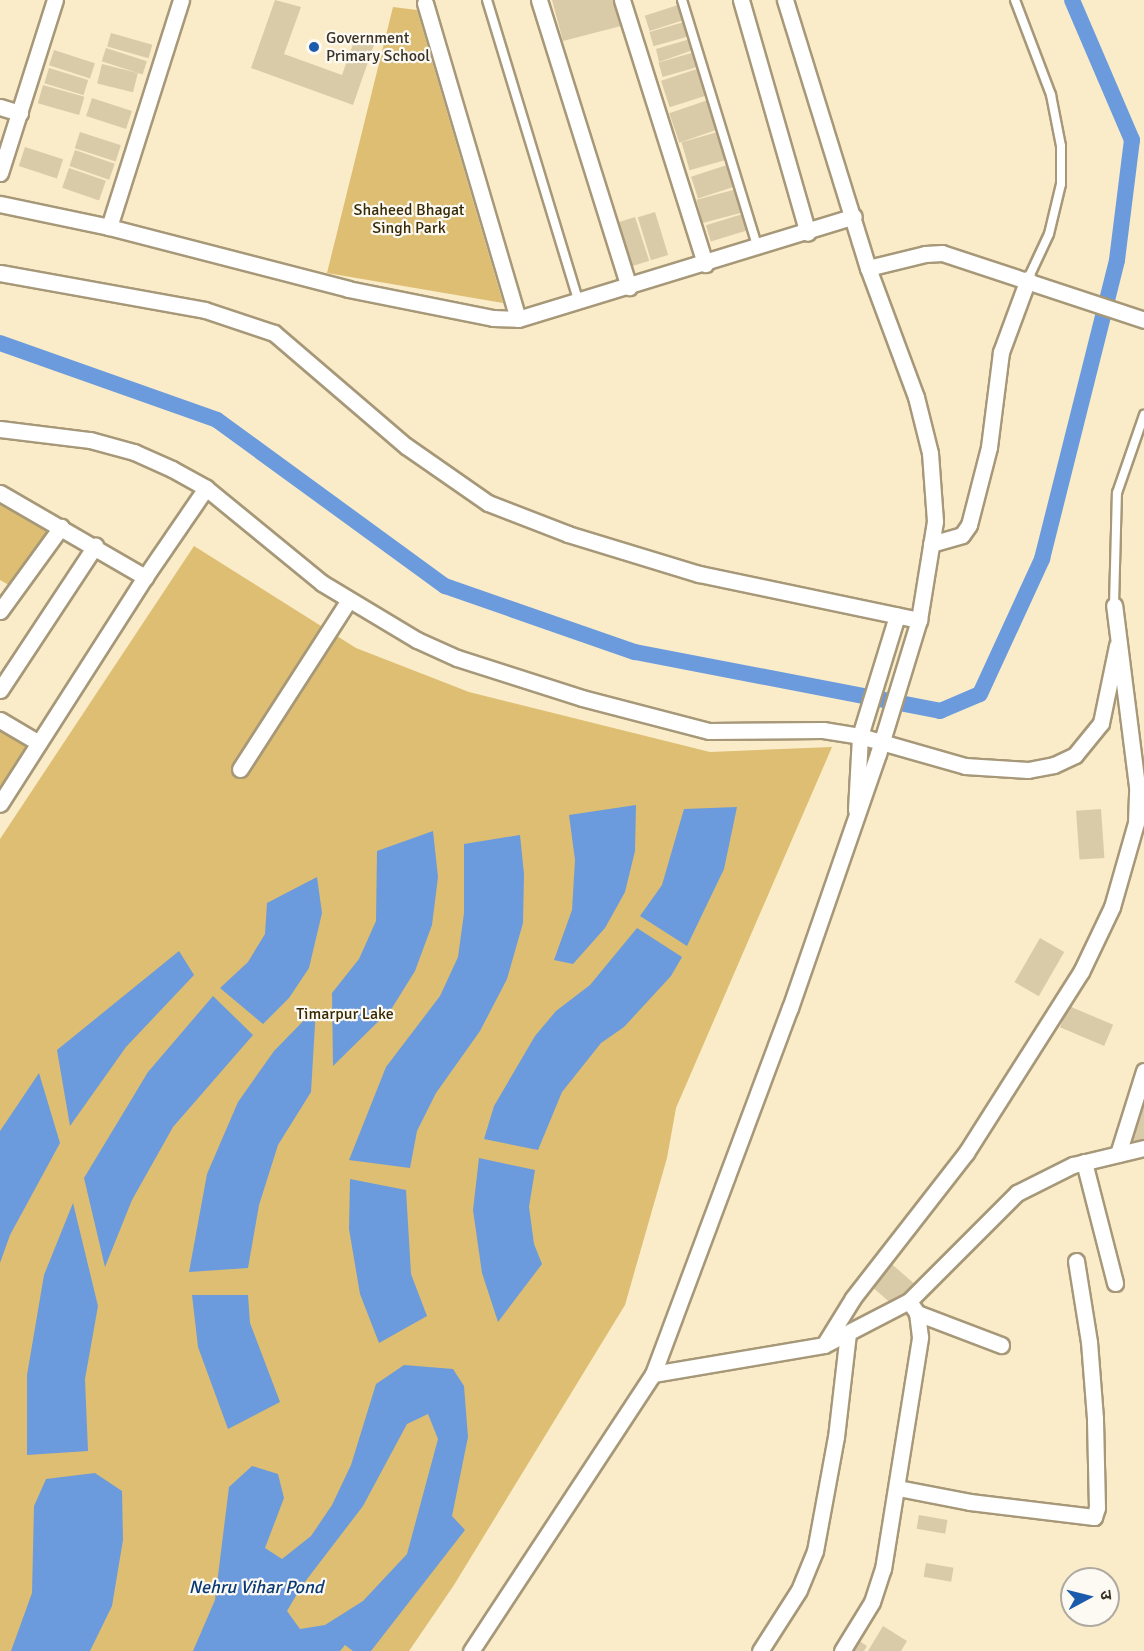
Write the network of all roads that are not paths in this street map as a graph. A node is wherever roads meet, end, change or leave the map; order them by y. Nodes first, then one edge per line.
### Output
1 (55, 0) edge
2 (181, 0) edge
3 (488, 0) edge
4 (539, 0) edge
5 (622, 0) edge
6 (682, 0) edge
7 (741, 0) edge
8 (785, 0) edge
9 (1015, 0) edge
10 (426, 1) edge
11 (0, 107) edge
12 (20, 113) junction
13 (0, 173) edge
14 (0, 204) edge
15 (854, 216) junction
16 (109, 227) junction
17 (808, 232) junction
18 (758, 248) junction
19 (705, 264) junction
20 (868, 268) junction
21 (0, 273) edge
22 (1032, 280) junction
23 (629, 288) junction
24 (579, 302) junction
25 (518, 319) junction
26 (1144, 320) edge
27 (1144, 416) edge
28 (0, 429) edge
29 (206, 488) junction
30 (0, 493) edge
31 (62, 528) junction
32 (931, 544) junction
33 (95, 546) junction
34 (145, 578) junction
35 (7, 589) edge
36 (349, 600) junction
37 (1114, 605) joint
38 (0, 611) edge
39 (897, 616) junction
40 (919, 620) junction
41 (1117, 646) junction
42 (0, 690) edge
43 (0, 720) edge
44 (862, 730) junction
45 (1128, 732) junction
46 (1144, 732) edge
47 (39, 743) junction
48 (882, 743) junction
49 (240, 769) dead end
50 (0, 804) edge
51 (856, 817) junction
52 (1138, 849) edge
53 (1144, 1071) edge
54 (1144, 1148) edge
55 (1118, 1154) junction
56 (1084, 1162) junction
57 (1076, 1261) dead end
58 (1115, 1283) dead end
59 (913, 1307) junction
60 (848, 1334) junction
61 (824, 1345) junction
62 (1000, 1345) dead end
63 (653, 1374) junction
64 (898, 1488) junction
65 (471, 1651) edge
66 (760, 1651) edge
67 (842, 1651) edge

1 - 12 street
2 - 16 street
3 - 24 lane
4 - 23 street
5 - 19 street
6 - 18 lane
7 - 17 street
8 - 15 street
9 - 22 lane
10 - 25 street
11 - 12 street
12 - 13 street
14 - 16 street
15 - 17 street
15 - 20 street
16 - 25 street
17 - 18 street
18 - 19 street
19 - 23 street
20 - 22 street
20 - 32 street
21 - 39 street
22 - 26 street
22 - 32 street
23 - 24 street
24 - 25 street
27 - 37 lane
28 - 29 street
29 - 34 street
29 - 36 street
30 - 31 street
31 - 33 street
31 - 35 street
32 - 40 street
33 - 34 street
33 - 42 street
34 - 47 street
35 - 38 street
36 - 44 street
36 - 49 street
37 - 41 street
39 - 40 street
39 - 44 street
40 - 48 street
41 - 45 street
41 - 48 street
43 - 47 street
44 - 48 street
44 - 51 street
45 - 46 street
45 - 52 street
47 - 50 street
48 - 51 street
51 - 63 street
52 - 61 street
53 - 55 street
54 - 55 street
55 - 56 street
56 - 58 street
56 - 59 street
57 - 64 street
59 - 60 street
59 - 62 street
59 - 64 street
60 - 61 street
60 - 66 street
61 - 63 street
63 - 65 street
64 - 67 street

